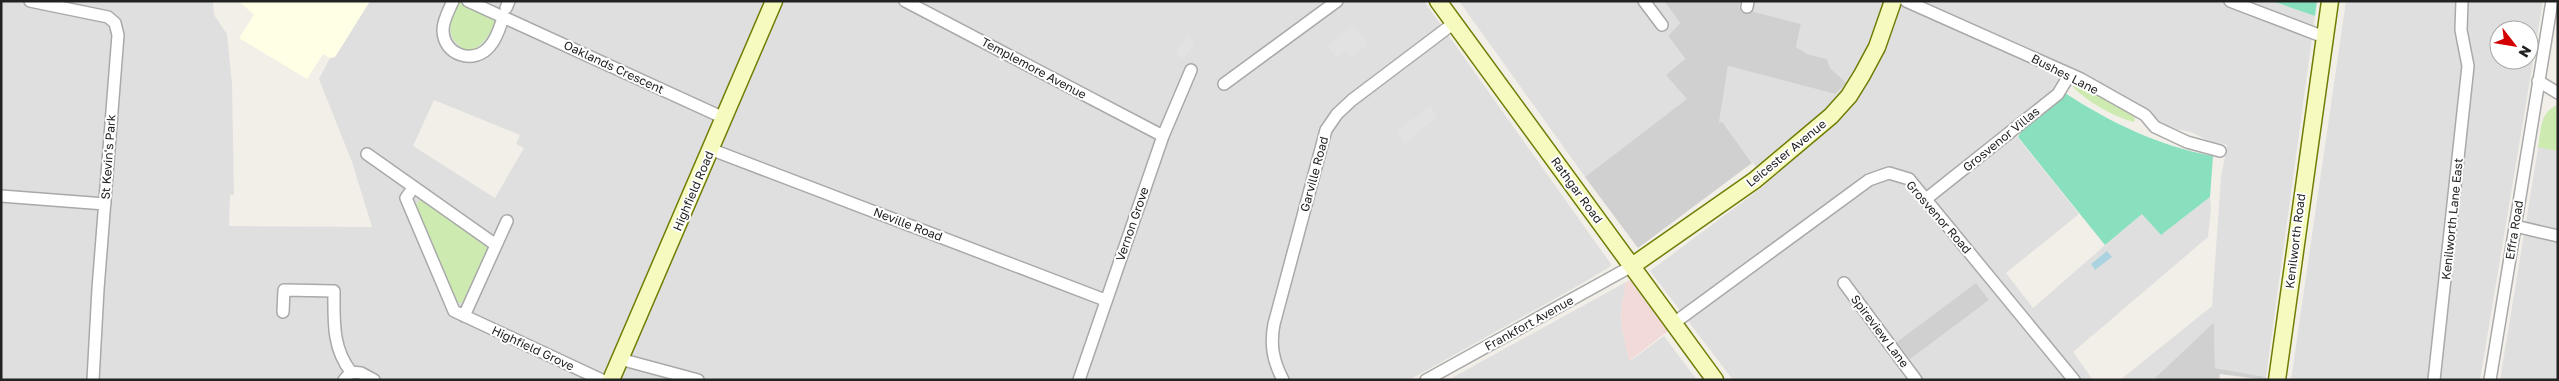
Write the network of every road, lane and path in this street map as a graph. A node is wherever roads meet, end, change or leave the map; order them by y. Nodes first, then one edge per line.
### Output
1 (30, 1) edge
2 (453, 1) edge
3 (468, 1) edge
4 (774, 1) edge
5 (905, 1) edge
6 (1337, 1) edge
7 (1644, 1) edge
8 (1893, 1) edge
9 (1906, 1) edge
10 (2230, 1) edge
11 (2330, 1) edge
12 (2462, 1) edge
13 (2552, 1) edge
14 (1440, 2) edge
15 (506, 9) edge
16 (1454, 23) junction
17 (1662, 25) dead end
18 (2324, 37) junction
19 (1191, 70) dead end
20 (2070, 74) junction
21 (2538, 81) junction
22 (1224, 84) dead end
23 (2558, 93) edge
24 (724, 118) junction
25 (1162, 136) junction
26 (710, 149) junction
27 (2220, 152) dead end
28 (367, 154) dead end
29 (413, 188) junction
30 (1, 196) edge
31 (1926, 199) junction
32 (105, 204) junction
33 (507, 221) dead end
34 (2515, 226) junction
35 (2558, 236) edge
36 (496, 244) junction
37 (1632, 266) junction
38 (1844, 283) dead end
39 (1105, 300) junction
40 (283, 312) dead end
41 (464, 316) junction
42 (1674, 324) junction
43 (620, 359) junction
44 (1444, 375) edge
45 (347, 376) edge
46 (93, 380) edge
47 (374, 380) edge
48 (602, 380) edge
49 (611, 380) edge
50 (698, 380) edge
51 (1079, 380) edge
52 (1283, 380) edge
53 (1426, 380) edge
54 (1715, 380) edge
55 (1916, 380) edge
56 (2074, 380) edge
57 (2278, 380) edge
58 (2434, 380) edge
59 (2490, 380) edge

1 - 32 street, St Kevin's Park
2 - 15 street
3 - 15 street, Oaklands Crescent
4 - 24 street, Highfield Road
5 - 25 street, Templemore Avenue
6 - 22 street
7 - 17 street
8 - 37 street, Leicester Avenue
9 - 20 street, Bushes Lane
10 - 18 street
11 - 18 street, Kenilworth Road
12 - 58 street, Kenilworth Lane East
13 - 21 street, Effra Road
14 - 16 street, Rathgar Road
15 - 24 street, Oaklands Crescent
16 - 37 street, Rathgar Road
16 - 52 street, Garville Road
18 - 57 street, Kenilworth Road
19 - 25 street, Vernon Grove
20 - 27 street, Bushes Lane
20 - 31 street, Grosvenor Villas
21 - 23 street
21 - 34 street, Effra Road
24 - 26 street, Highfield Road
25 - 39 street, Vernon Grove
26 - 39 street, Neville Road
26 - 43 street, Highfield Road
28 - 29 street
29 - 36 street
29 - 41 street, Highfield Grove
30 - 32 street
31 - 42 street, Grosvenor Road
31 - 56 street, Grosvenor Road
32 - 46 street, St Kevin's Park
33 - 36 street
34 - 35 street
34 - 59 street, Effra Road
36 - 41 street
37 - 42 street, Rathgar Road
37 - 44 street, Frankfort Avenue
38 - 55 street, Spireview Lane
39 - 51 street, Vernon Grove
40 - 45 street
41 - 48 street, Highfield Grove
42 - 54 street, Rathgar Road
43 - 49 street, Highfield Road
43 - 50 street
44 - 53 street, Frankfort Avenue
45 - 47 street

